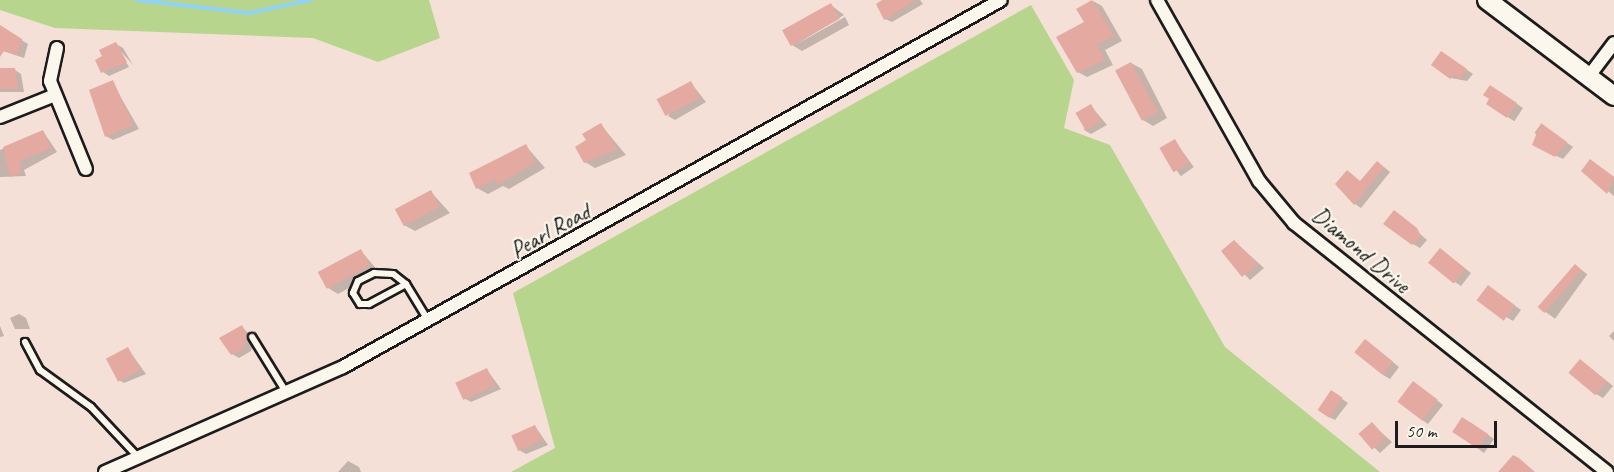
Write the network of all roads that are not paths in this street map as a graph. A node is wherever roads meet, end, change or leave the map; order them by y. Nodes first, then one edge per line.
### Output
1 (1001, 0) edge
2 (1157, 0) edge
3 (1487, 0) edge
4 (1614, 43) edge
5 (57, 48) dead end
6 (1589, 76) junction
7 (54, 95) junction
8 (1614, 96) edge
9 (0, 117) edge
10 (86, 169) dead end
11 (406, 284) junction
12 (428, 321) junction
13 (252, 337) dead end
14 (25, 342) dead end
15 (286, 392) junction
16 (138, 457) junction
17 (105, 472) edge
18 (1607, 472) edge

1 - 12 street, Pearl Road
2 - 18 street, Diamond Drive
3 - 6 main road
4 - 6 street
5 - 7 street
6 - 8 main road
7 - 9 street
7 - 10 street
11 - 11 lane
11 - 12 lane
12 - 15 street, Pearl Road
13 - 15 lane
14 - 16 lane
15 - 16 street, Pearl Road
16 - 17 street, Pearl Road

